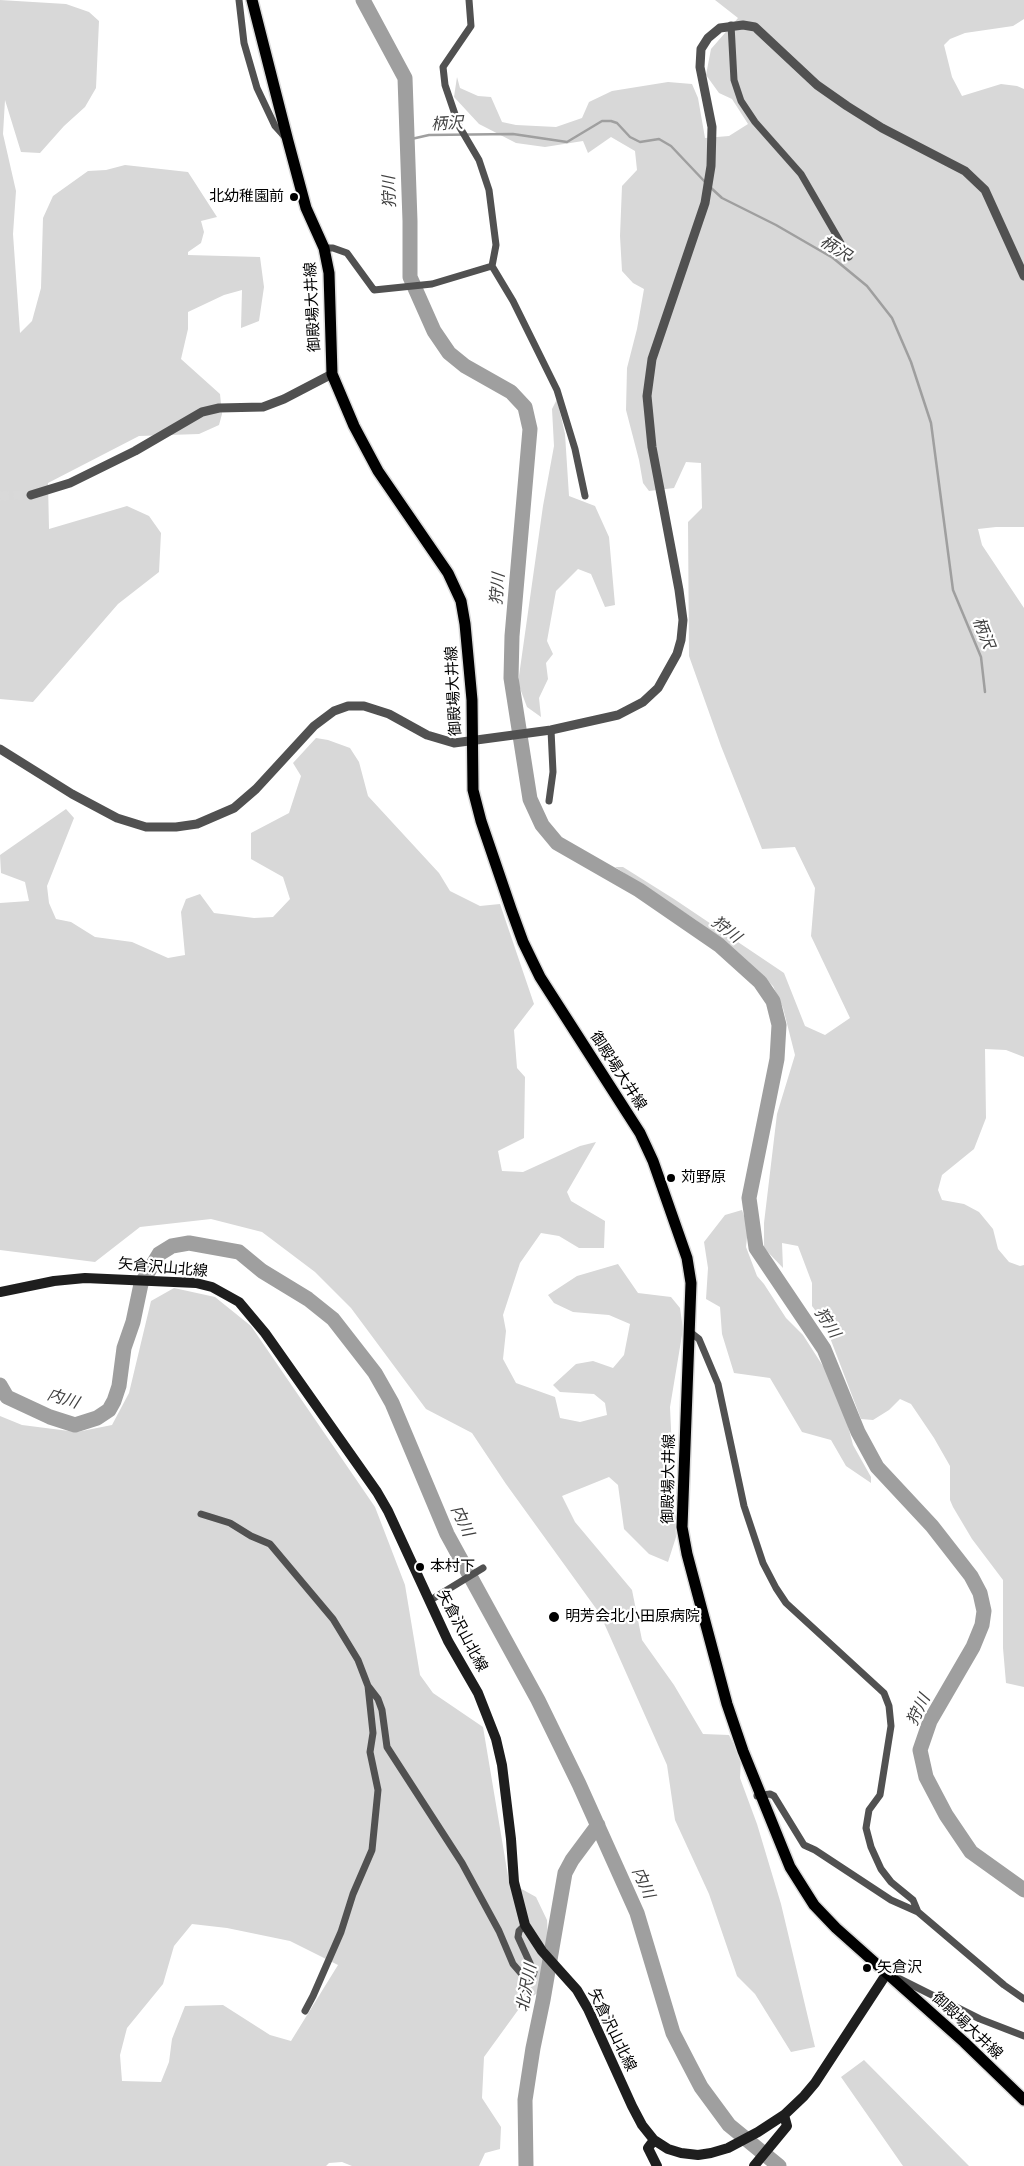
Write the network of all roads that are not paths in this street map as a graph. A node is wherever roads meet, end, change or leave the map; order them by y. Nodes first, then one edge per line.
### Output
1 (239, 0) edge
2 (252, 0) edge
3 (468, 0) edge
4 (731, 25) junction
5 (288, 141) junction
6 (324, 248) junction
7 (848, 257) dead end
8 (492, 266) junction
9 (1024, 276) edge
10 (332, 374) junction
11 (31, 496) tunnel mouth
12 (585, 496) dead end
13 (551, 730) junction
14 (472, 741) junction
15 (0, 749) edge
16 (549, 801) dead end
17 (0, 1292) edge
18 (690, 1332) junction
19 (201, 1514) dead end
20 (482, 1568) dead end
21 (429, 1601) junction
22 (368, 1686) junction
23 (758, 1795) junction
24 (918, 1912) junction
25 (525, 1925) junction
26 (887, 1973) junction
27 (1024, 1999) edge
28 (305, 2011) dead end
29 (1024, 2036) edge
30 (1024, 2100) edge
31 (784, 2114) junction
32 (654, 2140) junction
33 (657, 2166) edge
34 (754, 2166) edge

1 - 5 street
2 - 5 main road, 御殿場大井線
3 - 8 street
4 - 7 street
4 - 9 street
4 - 13 street
5 - 6 main road, 御殿場大井線
6 - 8 street
6 - 10 main road, 御殿場大井線
8 - 12 street
10 - 11 street
10 - 14 main road, 御殿場大井線
13 - 14 street
13 - 16 street
14 - 15 street
14 - 18 main road, 御殿場大井線
17 - 21 main road, 矢倉沢山北線
18 - 23 main road, 御殿場大井線
18 - 24 street
19 - 22 street
20 - 21 street
21 - 25 main road, 矢倉沢山北線
22 - 25 street
22 - 28 street
23 - 24 street
23 - 26 main road, 御殿場大井線
24 - 27 street
25 - 32 main road, 矢倉沢山北線
26 - 29 street
26 - 30 main road, 御殿場大井線
26 - 31 main road, 矢倉沢山北線
31 - 32 main road, 矢倉沢山北線
31 - 34 main road
32 - 33 main road

